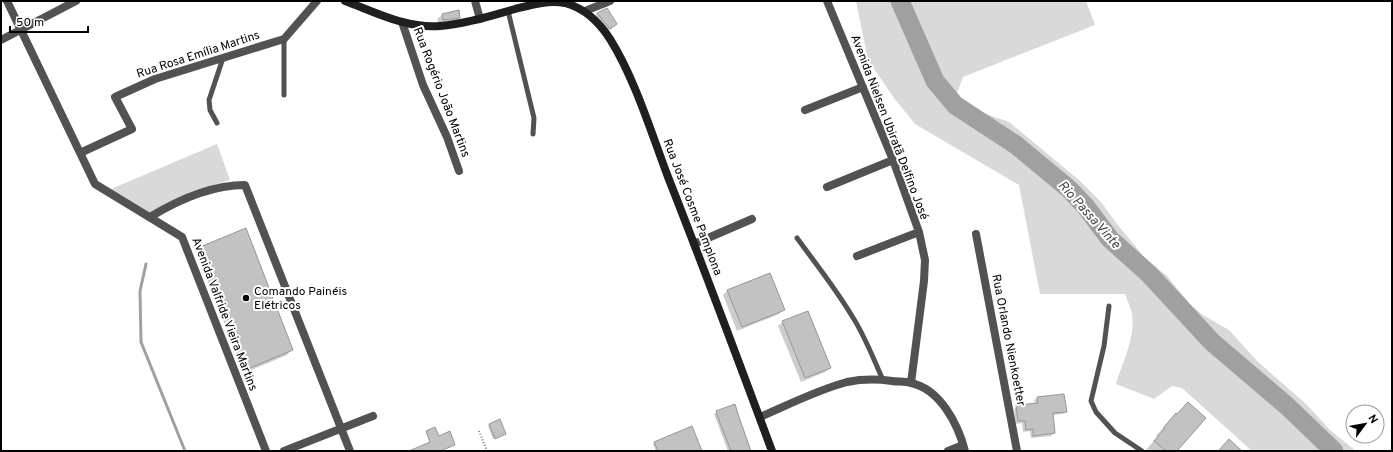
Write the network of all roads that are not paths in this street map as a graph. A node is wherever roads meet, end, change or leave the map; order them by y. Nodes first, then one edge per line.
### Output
1 (7, 1) edge
2 (76, 1) edge
3 (317, 1) edge
4 (345, 1) edge
5 (475, 1) edge
6 (610, 1) edge
7 (827, 1) edge
8 (508, 11) junction
9 (585, 11) junction
10 (480, 19) junction
11 (402, 22) junction
12 (21, 30) junction
13 (1, 40) edge
14 (284, 40) junction
15 (223, 58) junction
16 (863, 87) junction
17 (284, 95) dead end
18 (805, 110) dead end
19 (217, 123) dead end
20 (533, 134) dead end
21 (80, 154) junction
22 (893, 160) junction
23 (459, 171) dead end
24 (827, 187) dead end
25 (150, 218) junction
26 (752, 219) dead end
27 (919, 232) junction
28 (976, 234) dead end
29 (797, 238) dead end
30 (694, 244) junction
31 (857, 256) dead end
32 (1109, 306) dead end
33 (883, 380) junction
34 (911, 383) junction
35 (373, 416) dead end
36 (760, 417) junction
37 (341, 428) junction
38 (964, 448) edge
39 (266, 451) edge
40 (284, 451) edge
41 (350, 451) edge
42 (772, 451) edge
43 (948, 451) edge
44 (1017, 451) edge
45 (1142, 451) edge

1 - 12 street
2 - 12 street
3 - 14 street
4 - 11 main road, Rua José Cosme Pamplona
5 - 10 street
6 - 9 street
7 - 16 street, Avenida Nielsen Ubiratã Delfino José
8 - 9 main road, Rua José Cosme Pamplona
8 - 10 main road, Rua José Cosme Pamplona
8 - 20 lane
9 - 30 main road, Rua José Cosme Pamplona
10 - 11 main road, Rua José Cosme Pamplona
11 - 23 street, Rua Rogério João Martins
12 - 13 street
12 - 21 street
14 - 15 street, Rua Rosa Emília Martins
14 - 17 lane
15 - 19 lane
15 - 21 street, Rua Rosa Emília Martins
16 - 18 street
16 - 22 street, Avenida Nielsen Ubiratã Delfino José
21 - 25 street, Avenida Valfride Vieira Martins
22 - 24 street
22 - 27 street, Avenida Nielsen Ubiratã Delfino José
25 - 37 street
25 - 39 street, Avenida Valfride Vieira Martins
26 - 30 street
27 - 31 street
27 - 34 street, Avenida Nielsen Ubiratã Delfino José
28 - 44 street, Rua Orlando Nienkoetter
29 - 33 lane
30 - 36 main road, Rua José Cosme Pamplona
32 - 45 lane
33 - 34 street
33 - 36 street
34 - 38 street
35 - 37 street
36 - 42 main road, Rua José Cosme Pamplona
37 - 40 street
37 - 41 street
38 - 43 street

